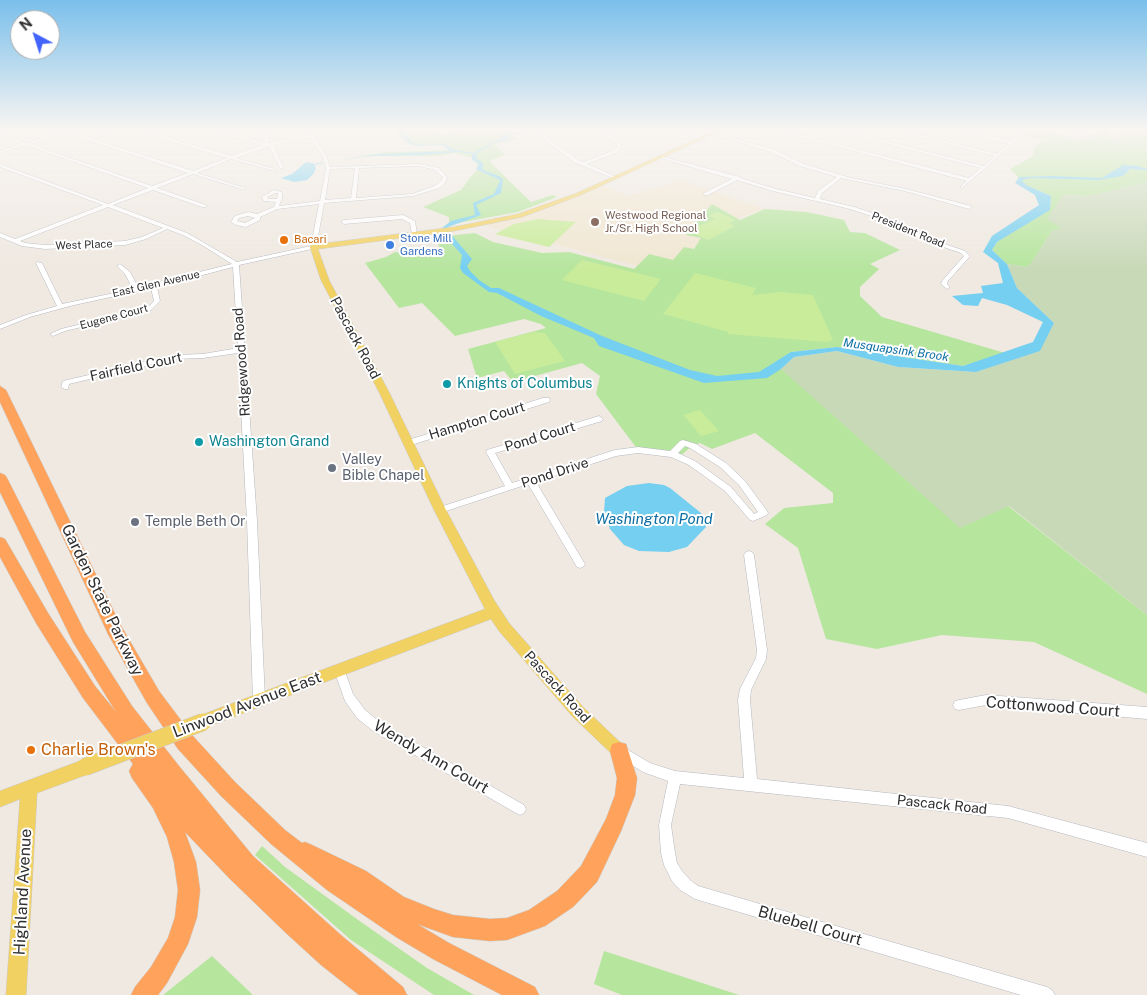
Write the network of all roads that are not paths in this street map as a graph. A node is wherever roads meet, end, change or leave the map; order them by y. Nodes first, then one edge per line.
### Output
1 (27, 175) edge
2 (116, 175) edge
3 (184, 175) edge
4 (203, 175) edge
5 (327, 175) edge
6 (356, 175) edge
7 (444, 175) edge
8 (611, 175) edge
9 (622, 175) edge
10 (729, 175) edge
11 (952, 175) edge
12 (975, 175) edge
13 (841, 176) joint
14 (617, 178) junction
15 (738, 178) junction
16 (970, 180) junction
17 (962, 187) dead end
18 (152, 188) junction
19 (243, 189) dead end
20 (706, 194) dead end
21 (817, 199) junction
22 (353, 200) junction
23 (278, 201) dead end
24 (322, 202) junction
25 (108, 206) junction
26 (204, 206) dead end
27 (276, 208) junction
28 (969, 208) dead end
29 (257, 216) dead end
30 (344, 222) dead end
31 (166, 228) junction
32 (415, 234) junction
33 (0, 235) edge
34 (16, 241) junction
35 (314, 247) junction
36 (39, 263) dead end
37 (236, 264) junction
38 (120, 266) dead end
39 (154, 286) junction
40 (947, 287) dead end
41 (136, 289) junction
42 (60, 306) junction
43 (0, 327) edge
44 (53, 334) dead end
45 (241, 350) junction
46 (65, 387) dead end
47 (0, 390) edge
48 (546, 400) dead end
49 (599, 419) dead end
50 (408, 443) junction
51 (672, 454) junction
52 (0, 478) edge
53 (530, 480) junction
54 (510, 487) junction
55 (440, 510) junction
56 (0, 543) edge
57 (749, 555) dead end
58 (580, 564) dead end
59 (494, 612) junction
60 (339, 670) junction
61 (89, 692) junction
62 (259, 700) junction
63 (959, 705) dead end
64 (1147, 713) edge
65 (619, 751) junction
66 (674, 777) junction
67 (751, 786) junction
68 (29, 788) junction
69 (0, 799) edge
70 (520, 808) dead end
71 (278, 837) junction
72 (1147, 850) edge
73 (16, 995) edge
74 (143, 995) edge
75 (378, 995) edge
76 (395, 995) edge
77 (527, 995) edge
78 (1047, 995) edge

1 - 25 street
2 - 18 street
3 - 18 street
4 - 19 street
5 - 24 street, Pascack Road
6 - 22 street
7 - 22 street
8 - 14 street
9 - 14 main road
10 - 15 street, President Road
11 - 16 street
12 - 16 street
13 - 21 street
13 - 28 street
14 - 32 main road
15 - 20 street
15 - 21 street, President Road
16 - 17 street
18 - 25 street
18 - 26 street
21 - 40 street, President Road
22 - 24 street
23 - 27 street
24 - 27 street
24 - 35 street, Pascack Road
25 - 31 street
25 - 34 street
27 - 29 street
30 - 32 street
31 - 34 street, West Place
31 - 37 street
32 - 35 main road
33 - 34 street, West Place
35 - 37 street, East Glen Avenue
35 - 50 main road, Pascack Road
36 - 42 street
37 - 39 street, East Glen Avenue
37 - 45 street, Ridgewood Road
38 - 41 street
39 - 41 street, East Glen Avenue
39 - 44 street, Eugene Court
41 - 42 street, East Glen Avenue
42 - 43 street, East Glen Avenue
45 - 46 street, Fairfield Court
45 - 62 street, Ridgewood Road
47 - 71 highway, Garden State Parkway
48 - 50 street, Hampton Court
49 - 54 street, Pond Court
50 - 55 main road, Pascack Road
51 - 51 street, Pond Drive
51 - 53 street, Pond Drive
52 - 76 highway
53 - 54 street, Pond Drive
53 - 58 street
54 - 55 street, Pond Drive
55 - 59 main road, Pascack Road
56 - 61 highway
57 - 67 street
59 - 60 main road, Linwood Avenue East
59 - 65 main road, Pascack Road
60 - 62 main road, Linwood Avenue East
60 - 70 street, Wendy Ann Court
61 - 74 highway
61 - 75 highway
62 - 68 main road, Linwood Avenue East, bridge
63 - 64 street, Cottonwood Court
65 - 66 street, Pascack Road
65 - 71 highway
66 - 67 street, Pascack Road
66 - 78 street, Bluebell Court
67 - 72 street, Pascack Road
68 - 69 main road, Linwood Avenue East
68 - 73 main road, Highland Avenue
71 - 77 highway, Garden State Parkway

